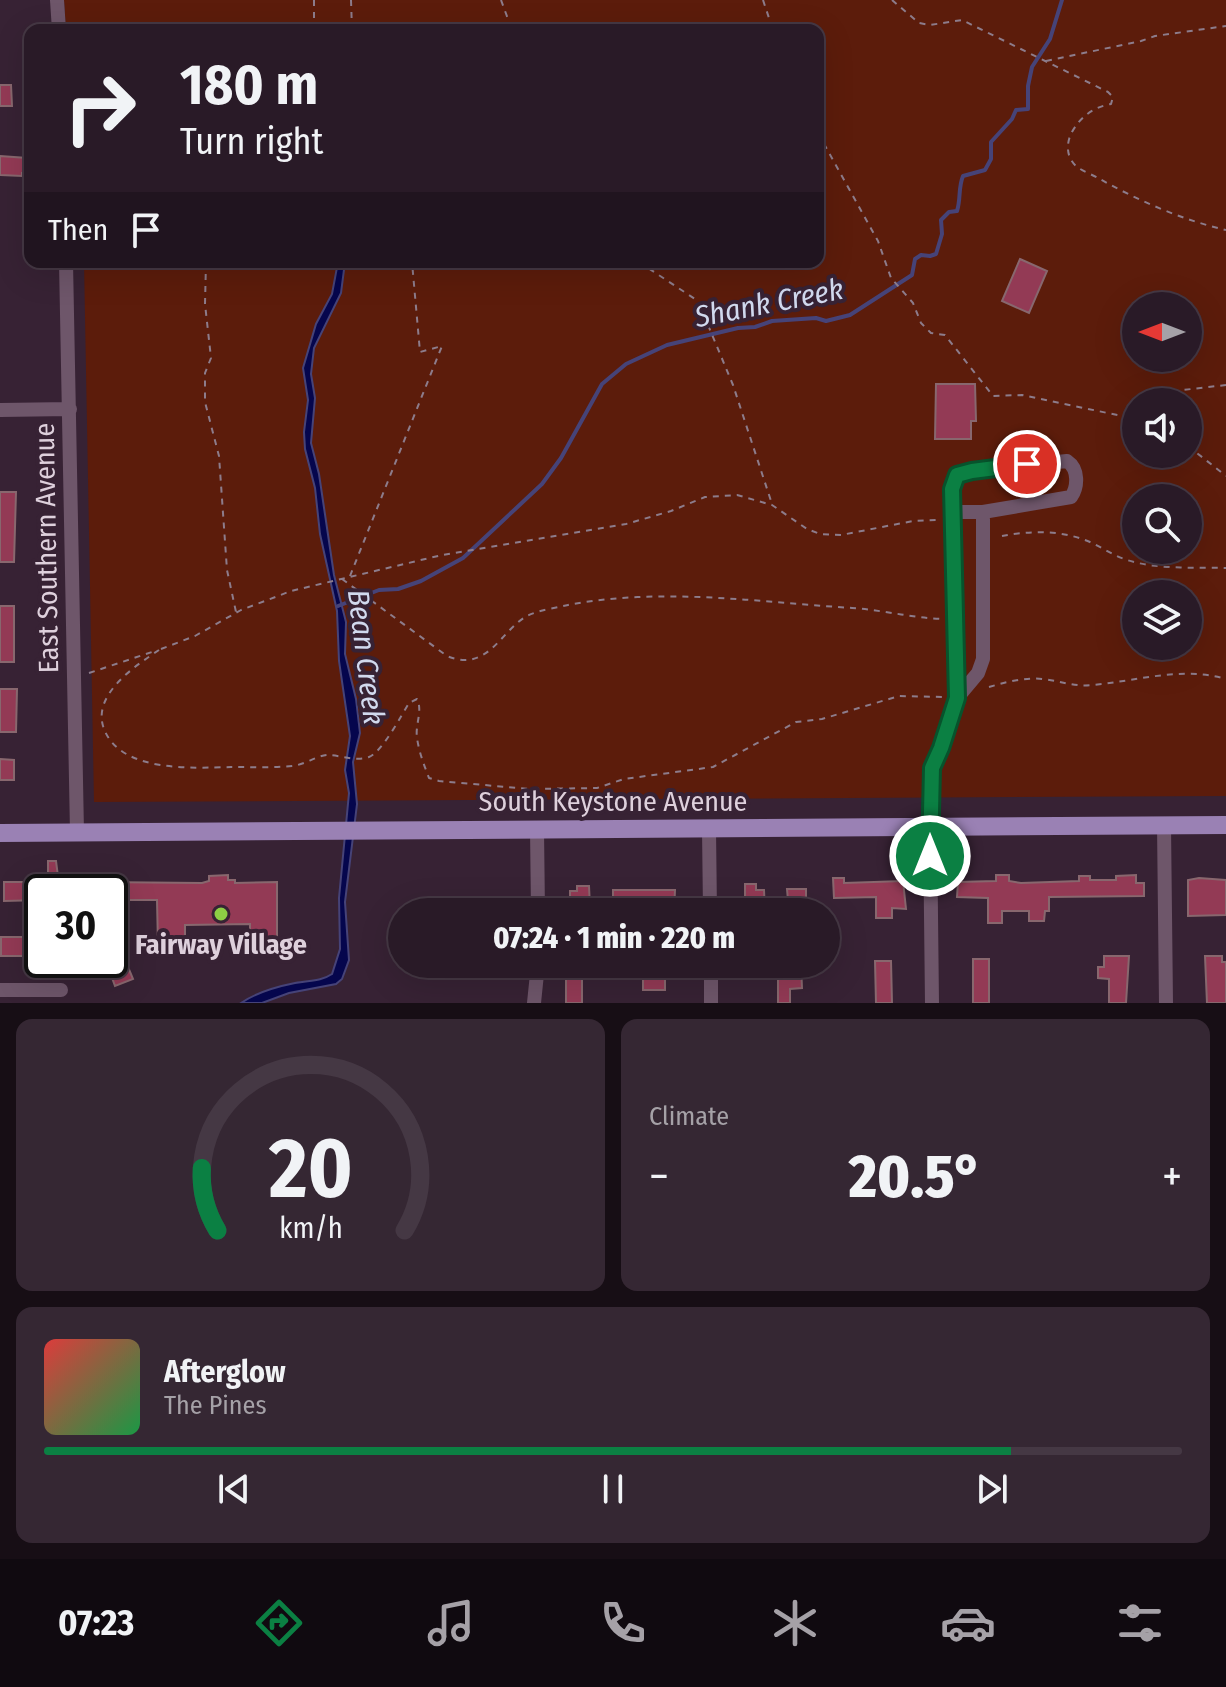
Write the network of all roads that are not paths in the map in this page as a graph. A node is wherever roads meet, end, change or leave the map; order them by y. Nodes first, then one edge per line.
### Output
1 (57, 0) edge
2 (59, 24) edge
3 (66, 268) edge
4 (70, 409) junction
5 (0, 410) edge
6 (951, 512) junction
7 (983, 512) junction
8 (950, 698) junction
9 (1164, 825) junction
10 (1226, 825) edge
11 (930, 827) junction
12 (537, 829) junction
13 (709, 829) junction
14 (77, 832) junction
15 (0, 833) edge
16 (538, 898) edge
17 (710, 898) edge
18 (537, 978) edge
19 (711, 978) edge
20 (0, 990) edge
21 (61, 990) dead end
22 (534, 1003) edge
23 (711, 1003) edge
24 (932, 1003) edge
25 (1166, 1003) edge

1 - 2 street
3 - 4 street, East Southern Avenue
4 - 5 street
4 - 14 street, East Southern Avenue
6 - 7 street
6 - 7 street
6 - 8 street
7 - 8 street
8 - 11 street
9 - 10 main road, South Keystone Avenue
9 - 11 main road, South Keystone Avenue
9 - 25 street
11 - 13 main road, South Keystone Avenue
11 - 24 street
12 - 13 main road, South Keystone Avenue
12 - 14 main road, South Keystone Avenue
12 - 16 street
13 - 17 street
14 - 15 main road, South Keystone Avenue
18 - 22 street
19 - 23 street
20 - 21 street

